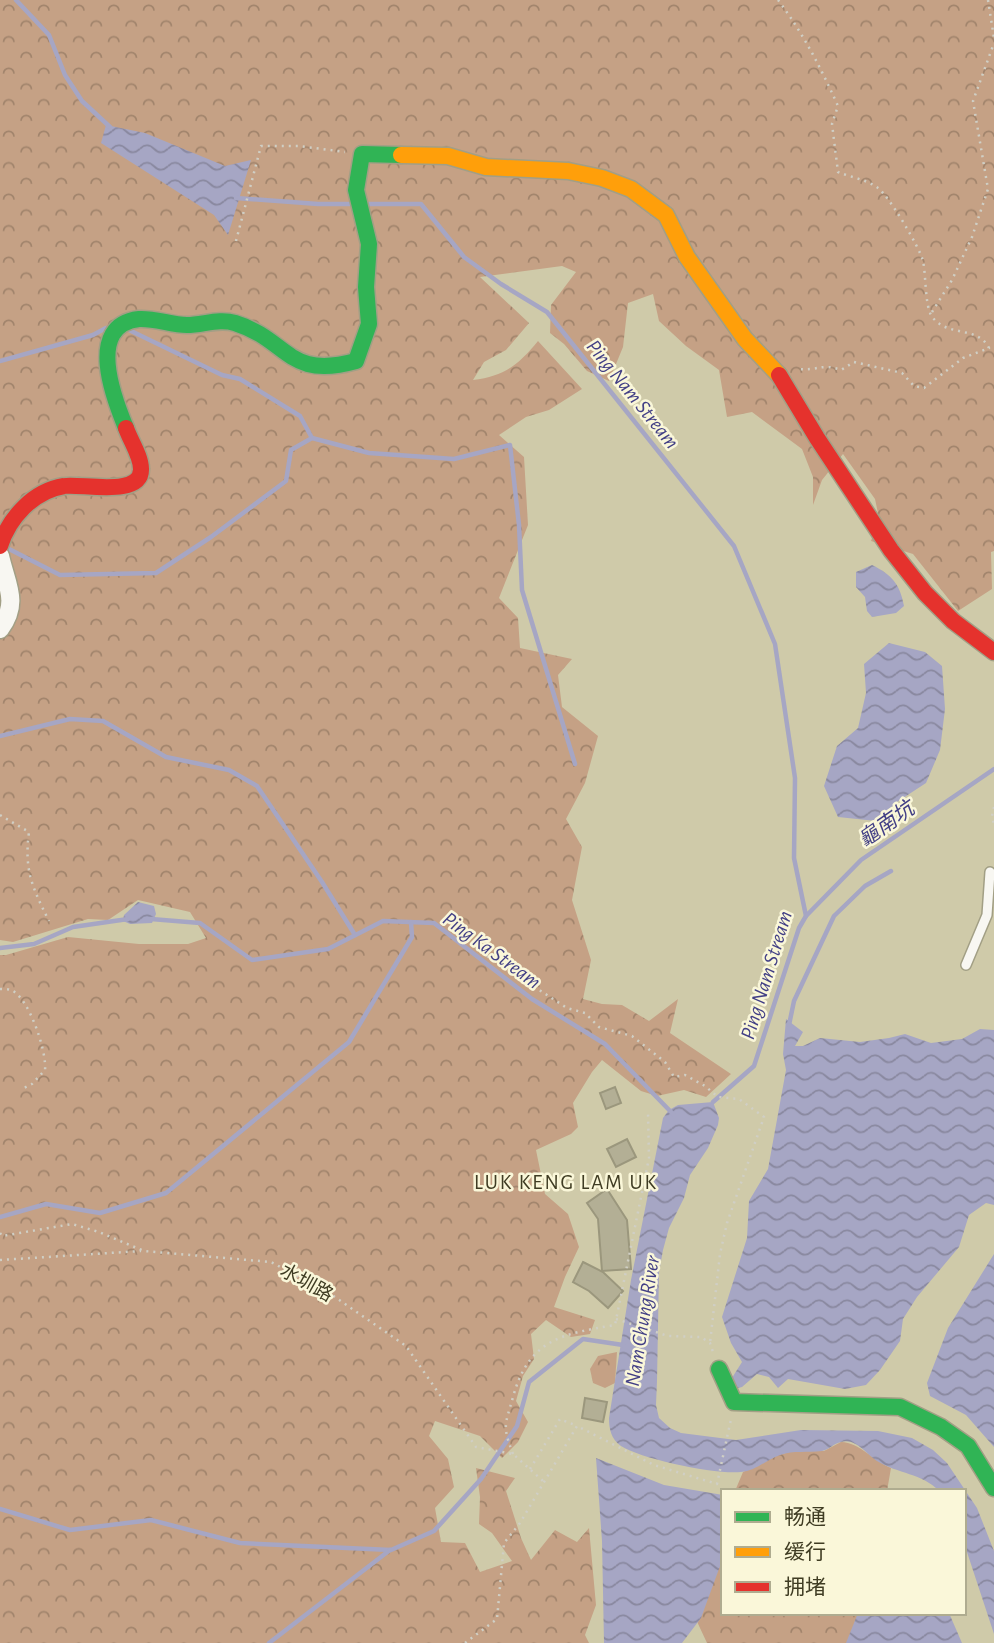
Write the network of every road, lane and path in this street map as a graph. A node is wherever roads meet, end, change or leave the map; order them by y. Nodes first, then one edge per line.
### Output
1 (778, 0) edge
2 (989, 0) edge
3 (994, 40) edge
4 (362, 154) junction
5 (236, 241) dead end
6 (930, 314) junction
7 (781, 377) junction
8 (0, 546) edge
9 (0, 556) edge
10 (0, 629) edge
11 (994, 652) edge
12 (994, 807) edge
13 (0, 815) edge
14 (994, 824) edge
15 (990, 872) dead end
16 (49, 921) dead end
17 (984, 921) junction
18 (994, 929) edge
19 (487, 956) dead end
20 (966, 965) dead end
21 (0, 989) edge
22 (24, 1088) dead end
23 (648, 1113) dead end
24 (0, 1233) edge
25 (144, 1251) junction
26 (0, 1260) edge
27 (616, 1319) junction
28 (710, 1343) junction
29 (719, 1369) joint
30 (734, 1402) junction
31 (576, 1426) junction
32 (513, 1454) junction
33 (530, 1469) junction
34 (543, 1481) junction
35 (994, 1488) edge
36 (465, 1643) edge

1 - 6 path
2 - 3 path
3 - 6 path
4 - 5 path
4 - 7 street
4 - 8 street
6 - 7 path
7 - 11 street
9 - 10 street
12 - 14 path
13 - 16 path
15 - 17 lane
17 - 18 lane
17 - 20 lane
19 - 28 path
21 - 22 path
23 - 27 path
24 - 25 path, 水圳路
25 - 26 path
25 - 32 path, 水圳路
27 - 28 path
27 - 32 path
28 - 29 path
29 - 30 street
30 - 31 path
30 - 35 street
31 - 33 path
31 - 34 path
32 - 33 path
33 - 34 path
34 - 36 path

